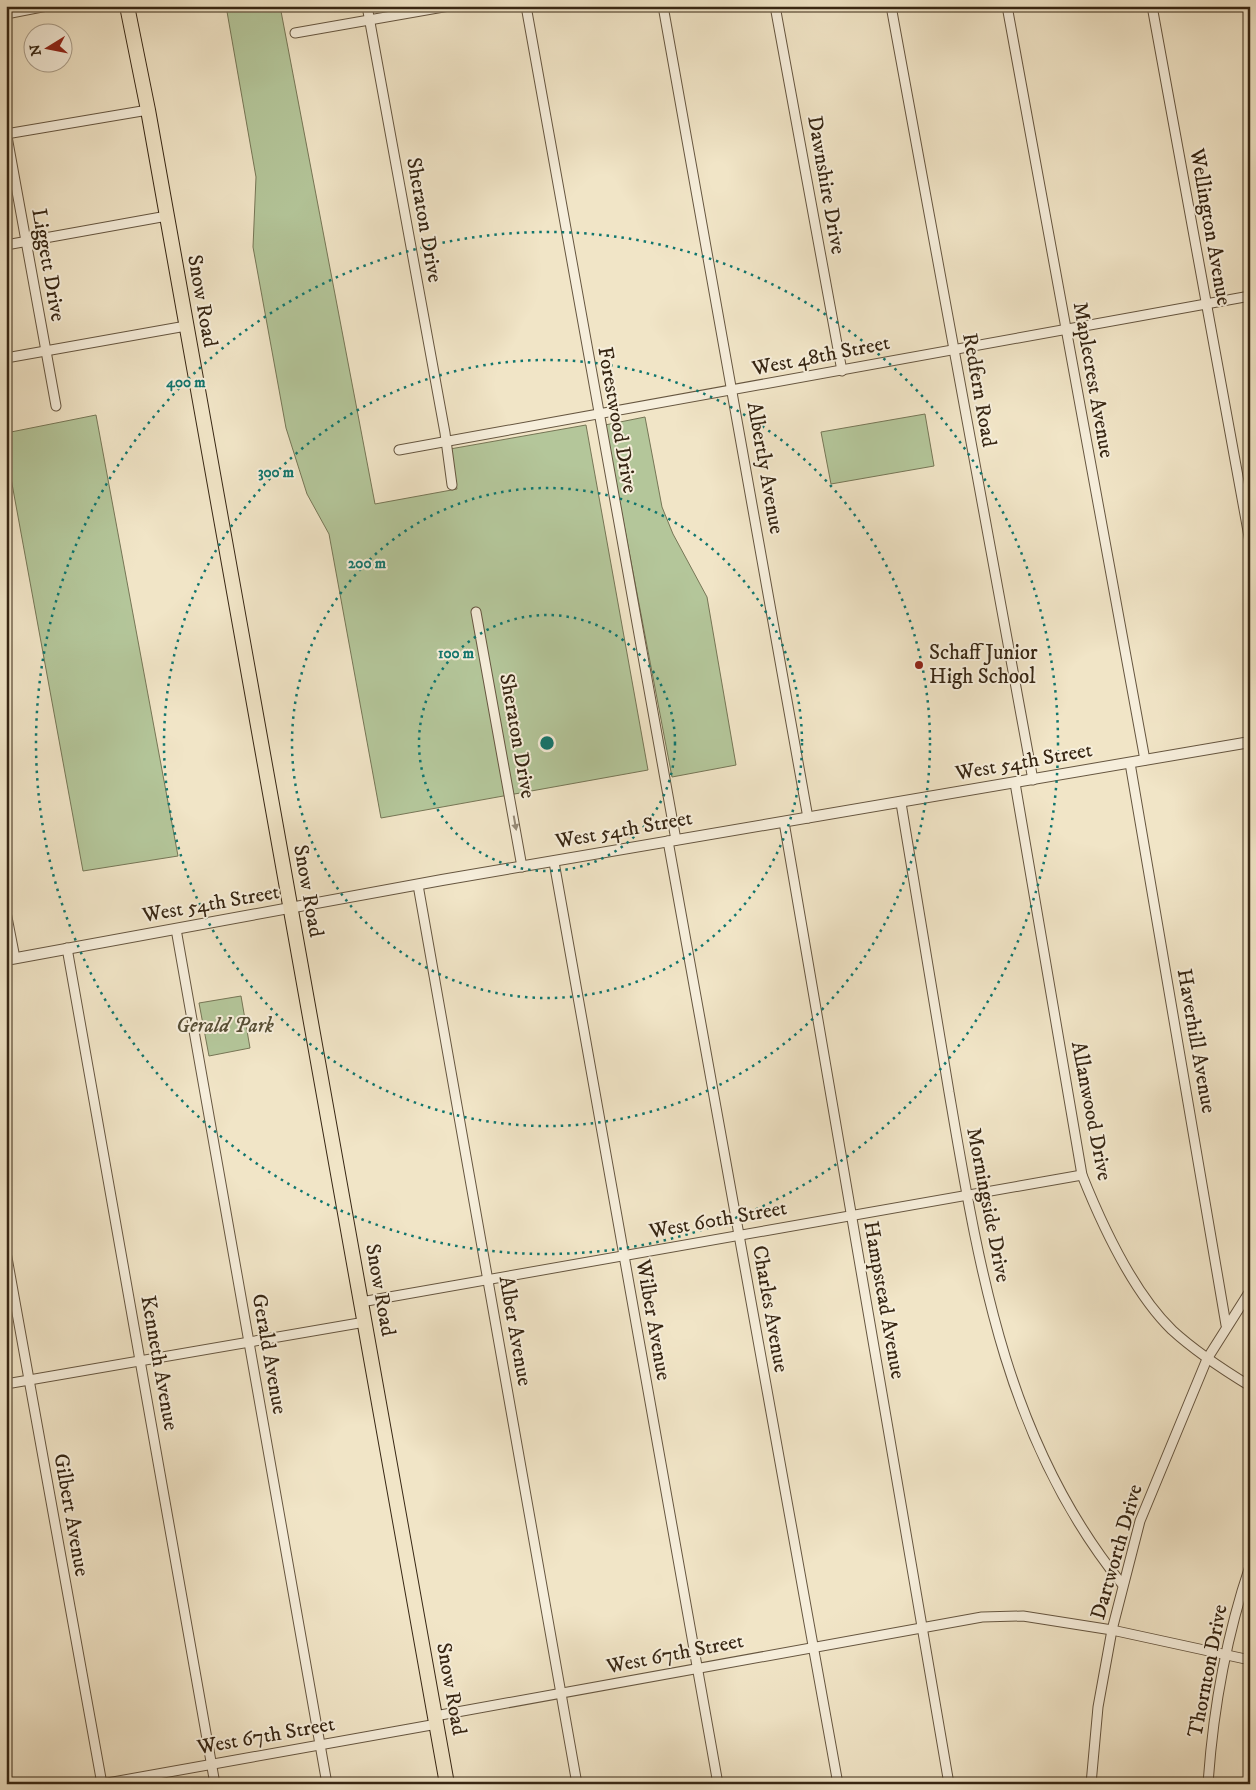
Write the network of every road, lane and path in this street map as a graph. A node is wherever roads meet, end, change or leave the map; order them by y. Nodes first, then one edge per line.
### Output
1 (47, 6) edge
2 (127, 6) edge
3 (367, 6) edge
4 (449, 6) edge
5 (526, 6) edge
6 (663, 6) edge
7 (775, 6) edge
8 (891, 6) edge
9 (1006, 6) edge
10 (1152, 6) edge
11 (6, 14) edge
12 (369, 20) junction
13 (294, 34) dead end
14 (148, 110) junction
15 (6, 133) edge
16 (167, 216) junction
17 (27, 242) junction
18 (6, 245) edge
19 (1250, 296) edge
20 (1206, 303) junction
21 (186, 326) junction
22 (1066, 328) junction
23 (954, 348) junction
24 (46, 351) junction
25 (6, 358) edge
26 (842, 370) junction
27 (733, 390) junction
28 (56, 406) dead end
29 (598, 414) junction
30 (446, 440) junction
31 (399, 450) dead end
32 (452, 485) dead end
33 (1250, 542) edge
34 (476, 612) dead end
35 (1249, 744) edge
36 (1145, 760) junction
37 (1130, 763) junction
38 (1033, 780) junction
39 (1015, 783) junction
40 (901, 803) junction
41 (808, 818) junction
42 (784, 822) junction
43 (672, 840) junction
44 (554, 862) junction
45 (522, 867) junction
46 (418, 885) junction
47 (291, 909) junction
48 (6, 912) edge
49 (176, 929) junction
50 (67, 948) junction
51 (10, 959) edge
52 (1082, 1175) junction
53 (967, 1195) junction
54 (852, 1216) junction
55 (738, 1234) junction
56 (6, 1252) edge
57 (623, 1254) junction
58 (487, 1278) junction
59 (1250, 1291) edge
60 (361, 1302) junction
61 (365, 1322) junction
62 (1226, 1325) junction
63 (249, 1343) junction
64 (1206, 1359) junction
65 (141, 1361) junction
66 (29, 1380) junction
67 (6, 1384) edge
68 (1250, 1386) edge
69 (1250, 1566) edge
70 (1122, 1584) junction
71 (922, 1628) junction
72 (1112, 1630) junction
73 (813, 1647) junction
74 (1225, 1655) junction
75 (1250, 1660) edge
76 (698, 1667) junction
77 (562, 1694) junction
78 (436, 1720) junction
79 (320, 1745) junction
80 (212, 1763) junction
81 (102, 1784) edge
82 (216, 1784) edge
83 (327, 1784) edge
84 (448, 1784) edge
85 (577, 1784) edge
86 (718, 1784) edge
87 (838, 1784) edge
88 (949, 1784) edge
89 (1092, 1784) edge
90 (1208, 1784) edge

1 - 11 street
2 - 14 main road, Snow Road
3 - 12 street, Sheraton Drive
4 - 12 street
5 - 29 street, Forestwood Drive
6 - 27 street, Albertly Avenue
7 - 26 street, Dawnshire Drive
8 - 23 street, Redfern Road
9 - 22 street, Maplecrest Avenue
10 - 20 street, Wellington Avenue
12 - 13 street
12 - 30 street, Sheraton Drive
14 - 15 street
14 - 16 main road, Snow Road
15 - 17 street, Liggett Drive
16 - 17 street
16 - 21 main road, Snow Road
17 - 18 street
17 - 24 street, Liggett Drive
19 - 20 street, West 48th Street
20 - 22 street, West 48th Street
20 - 33 street, Wellington Avenue
21 - 24 street
21 - 47 main road, Snow Road
22 - 23 street, West 48th Street
22 - 36 street, Maplecrest Avenue
23 - 26 street, West 48th Street
23 - 38 street, Redfern Road
24 - 25 street
24 - 28 street, Liggett Drive
26 - 27 street, West 48th Street
27 - 29 street, West 48th Street
27 - 41 street, Albertly Avenue
29 - 30 street, West 48th Street
29 - 43 street, Forestwood Drive
30 - 31 street, West 48th Street
30 - 32 street, Sheraton Drive
34 -> 45 street, Sheraton Drive
35 - 36 street, West 54th Street
36 - 37 street, West 54th Street
37 - 38 street, West 54th Street
37 - 62 street, Haverhill Avenue
38 - 39 street, West 54th Street
39 - 40 street, West 54th Street
39 - 52 street, Allanwood Drive
40 - 41 street, West 54th Street
40 - 53 street, Morningside Drive
41 - 42 street, West 54th Street
42 - 43 street, West 54th Street
42 - 54 street, Hampstead Avenue
43 - 44 street, West 54th Street
43 - 55 street, Charles Avenue
44 - 45 street, West 54th Street
44 - 57 street, Wilber Avenue
45 - 46 street, West 54th Street
46 - 47 street, West 54th Street
46 - 58 street, Alber Avenue
47 - 49 street, West 54th Street
47 - 60 main road, Snow Road
48 - 51 street
49 - 50 street, West 54th Street
49 - 63 street, Gerald Avenue
50 - 51 street, West 54th Street
50 - 65 street, Kenneth Avenue
52 - 53 street, West 60th Street
52 - 64 street, Allanwood Drive
53 - 54 street, West 60th Street
53 - 70 street, Morningside Drive
54 - 55 street, West 60th Street
54 - 71 street, Hampstead Avenue
55 - 57 street, West 60th Street
55 - 73 street, Charles Avenue
56 - 66 street, Gilbert Avenue
57 - 58 street, West 60th Street
57 - 76 street, Wilber Avenue
58 - 60 street, West 60th Street
58 - 77 street, Alber Avenue
59 - 62 street, Dartworth Drive
60 - 61 main road, Snow Road
61 - 63 street
61 - 78 main road, Snow Road
62 - 64 street, Dartworth Drive
63 - 65 street
63 - 79 street, Gerald Avenue
64 - 68 street, Allanwood Drive
64 - 70 street, Dartworth Drive
65 - 66 street
65 - 80 street, Kenneth Avenue
66 - 67 street
66 - 81 street, Gilbert Avenue
69 - 74 street, Thornton Drive
70 - 72 street, Dartworth Drive
71 - 72 street, West 67th Street
71 - 73 street, West 67th Street
71 - 88 street, Hampstead Avenue
72 - 74 street, West 67th Street
72 - 89 street, Dartworth Drive
73 - 76 street, West 67th Street
73 - 87 street, Charles Avenue
74 - 75 street, West 67th Street
74 - 90 street, Thornton Drive
76 - 77 street, West 67th Street
76 - 86 street, Wilber Avenue
77 - 78 street, West 67th Street
77 - 85 street, Alber Avenue
78 - 79 street, West 67th Street
78 - 84 main road, Snow Road
79 - 80 street, West 67th Street
79 - 83 street, Gerald Avenue
80 - 81 street, West 67th Street
80 - 82 street, Kenneth Avenue

